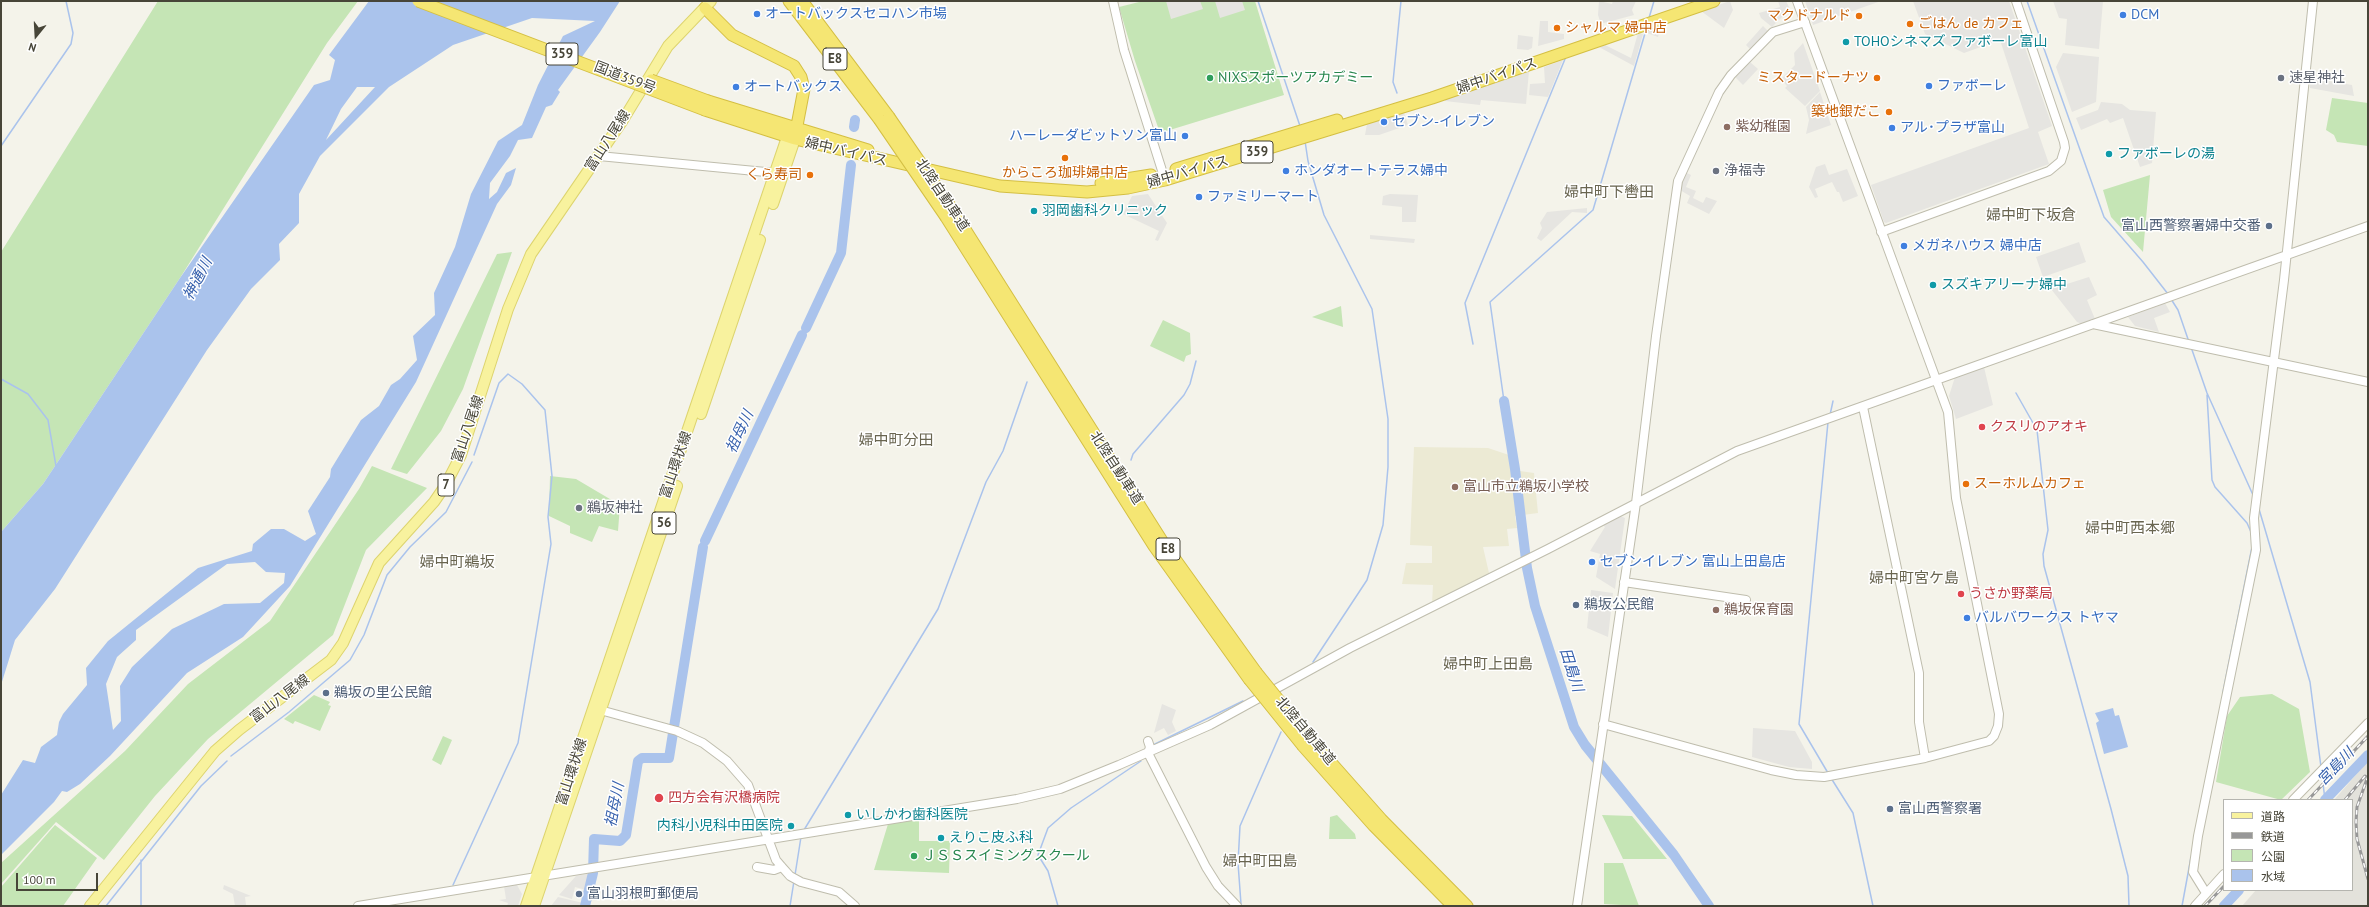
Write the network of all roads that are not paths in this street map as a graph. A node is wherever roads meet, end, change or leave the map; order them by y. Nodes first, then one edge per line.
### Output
1 (418, 1) edge
2 (438, 1) edge
3 (789, 1) edge
4 (802, 1) edge
5 (1113, 1) edge
6 (1695, 1) edge
7 (1714, 1) edge
8 (1798, 1) edge
9 (2016, 1) edge
10 (2313, 1) edge
11 (708, 4) edge
12 (1805, 22) junction
13 (706, 106) junction
14 (884, 118) junction
15 (793, 131) junction
16 (599, 156) junction
17 (776, 173) junction
18 (1164, 176) junction
19 (2368, 226) edge
20 (1881, 232) junction
21 (2286, 255) junction
22 (987, 271) junction
23 (2092, 324) junction
24 (2274, 362) junction
25 (1936, 381) junction
26 (2368, 382) edge
27 (1863, 407) junction
28 (1636, 503) junction
29 (1624, 582) junction
30 (1746, 600) dead end
31 (1253, 675) junction
32 (600, 710) junction
33 (2368, 723) edge
34 (1602, 724) junction
35 (1148, 741) dead end
36 (1307, 743) junction
37 (1148, 753) junction
38 (1925, 758) junction
39 (2295, 799) edge
40 (770, 840) junction
41 (758, 867) dead end
42 (782, 867) junction
43 (2223, 875) edge
44 (540, 878) junction
45 (2206, 893) junction
46 (90, 906) edge
47 (358, 906) edge
48 (526, 906) edge
49 (534, 906) edge
50 (855, 906) edge
51 (1237, 906) edge
52 (1453, 906) edge
53 (1468, 906) edge
54 (1577, 906) edge
55 (2194, 906) edge

1 - 13 highway, 国道359号 / 359, bridge
2 - 13 highway, 国道359号 / 359, bridge
3 - 14 highway, 北陸自動車道 / E8
4 - 14 highway, 北陸自動車道 / E8
5 - 18 street
6 - 18 highway, 婦中バイパス / 359
7 - 18 highway, 婦中バイパス / 359
8 - 12 street
9 - 20 street
10 - 21 street
11 - 15 highway
11 - 16 main road, 富山八尾線 / 7
12 - 20 street
12 - 28 street
13 - 15 highway, 国道359号 / 359
14 - 22 highway, 北陸自動車道 / E8, bridge
15 - 17 main road, 富山環状線 / 56
15 - 18 highway, 婦中バイパス / 359
15 - 32 main road, 富山環状線 / 56
16 - 17 street
16 - 46 main road, 富山八尾線 / 7
17 - 44 main road, 富山環状線 / 56
19 - 21 street
20 - 25 street
21 - 23 street
21 - 24 street
22 - 31 highway, 北陸自動車道 / E8
22 - 31 highway, 北陸自動車道 / E8
23 - 24 street
23 - 25 street
24 - 26 street
24 - 45 street
25 - 27 street
25 - 38 street
27 - 28 street
27 - 38 street
28 - 29 street
28 - 37 street
29 - 30 street
29 - 34 street
31 - 36 highway, 北陸自動車道 / E8, bridge
32 - 40 street
32 - 44 main road, 富山環状線 / 56
33 - 39 street
34 - 38 street
34 - 54 street
35 - 37 street
36 - 52 highway, 北陸自動車道 / E8
36 - 53 highway, 北陸自動車道 / E8
37 - 40 street
37 - 51 street
40 - 42 street
40 - 44 street
41 - 42 street
42 - 50 street
43 - 45 street
44 - 47 street
44 - 48 main road, 富山環状線 / 56
44 - 49 main road, 富山環状線 / 56
45 - 55 street

